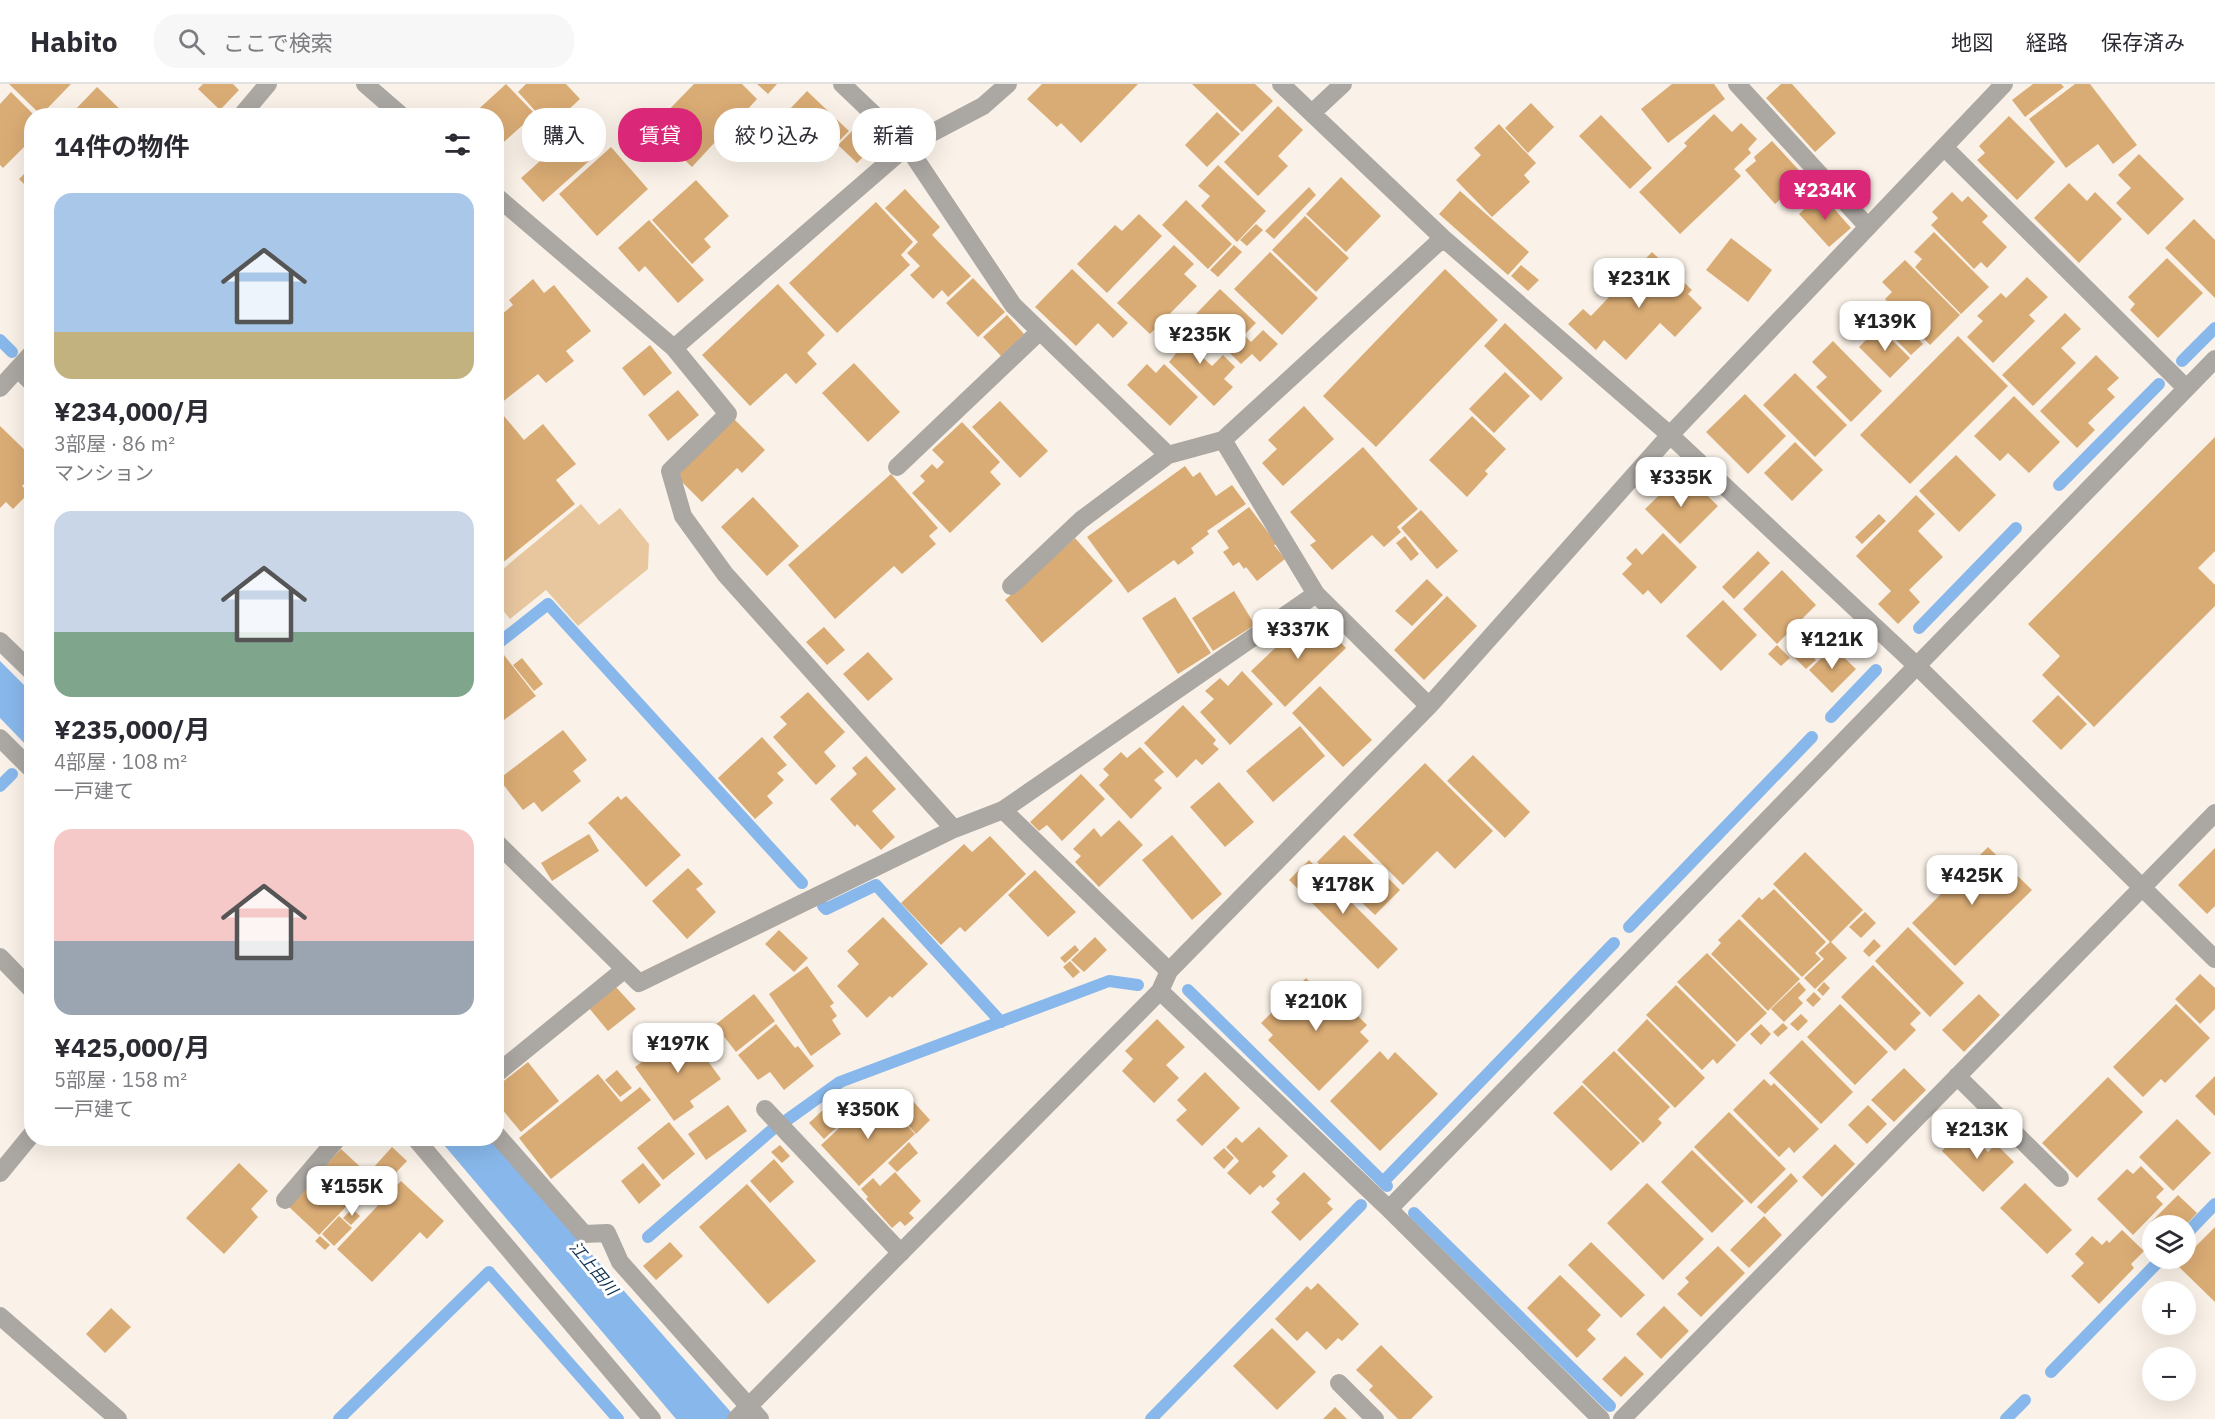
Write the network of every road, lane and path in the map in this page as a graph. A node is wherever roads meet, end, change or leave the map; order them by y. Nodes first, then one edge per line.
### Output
1 (268, 84) edge
2 (365, 84) edge
3 (842, 84) edge
4 (1008, 84) edge
5 (1281, 84) edge
6 (1343, 84) edge
7 (1737, 84) edge
8 (2004, 84) edge
9 (248, 108) edge
10 (393, 108) edge
11 (867, 108) edge
12 (1312, 113) junction
13 (936, 131) edge
14 (1944, 147) junction
15 (890, 162) edge
16 (917, 162) edge
17 (504, 203) edge
18 (1868, 227) junction
19 (1443, 238) junction
20 (1040, 331) junction
21 (674, 348) junction
22 (2215, 358) edge
23 (24, 362) edge
24 (18, 369) junction
25 (24, 375) edge
26 (0, 388) edge
27 (2186, 388) junction
28 (1670, 435) junction
29 (1223, 440) junction
30 (1168, 454) junction
31 (897, 467) dead end
32 (1011, 586) dead end
33 (1316, 594) junction
34 (0, 641) edge
35 (24, 664) edge
36 (1916, 665) junction
37 (1429, 706) junction
38 (0, 738) edge
39 (24, 762) edge
40 (1003, 810) junction
41 (2215, 813) edge
42 (954, 829) junction
43 (504, 850) edge
44 (2142, 887) junction
45 (0, 957) edge
46 (2215, 959) edge
47 (625, 969) junction
48 (1169, 971) junction
49 (24, 982) edge
50 (1160, 991) junction
51 (504, 1067) edge
52 (1957, 1076) junction
53 (765, 1109) dead end
54 (504, 1143) edge
55 (24, 1144) edge
56 (331, 1146) edge
57 (422, 1146) edge
58 (0, 1173) edge
59 (2060, 1178) dead end
60 (285, 1200) dead end
61 (1389, 1209) junction
62 (901, 1253) junction
63 (0, 1316) edge
64 (1339, 1383) dead end
65 (746, 1416) edge
66 (650, 1418) edge
67 (118, 1419) edge
68 (1375, 1419) edge
69 (1601, 1419) edge
70 (1622, 1419) edge

1 - 9 street
2 - 10 street
3 - 11 street
4 - 13 street
5 - 12 street
6 - 12 street
7 - 18 street
8 - 14 street
12 - 19 street
14 - 18 street
14 - 27 street
15 - 21 street
16 - 20 street
17 - 21 street
18 - 28 street
19 - 28 street
19 - 29 street
20 - 30 street
20 - 31 street
21 - 42 street
22 - 27 street
23 - 24 street
24 - 25 street
24 - 26 street
27 - 36 street
28 - 36 street
28 - 37 street
29 - 30 street
29 - 33 street
30 - 32 street
33 - 37 street
33 - 40 street
34 - 35 street
36 - 44 street
36 - 61 street
37 - 48 street
38 - 39 street
40 - 42 street
40 - 48 street
41 - 44 street
42 - 47 street
43 - 47 street
44 - 46 street
44 - 52 street
45 - 49 street
47 - 51 street
48 - 50 street
50 - 61 street
50 - 62 street
52 - 59 street
52 - 70 street
53 - 62 street
54 - 65 street
55 - 58 street
56 - 60 street
57 - 66 street
61 - 69 street
62 - 65 street
63 - 67 street
64 - 68 street

